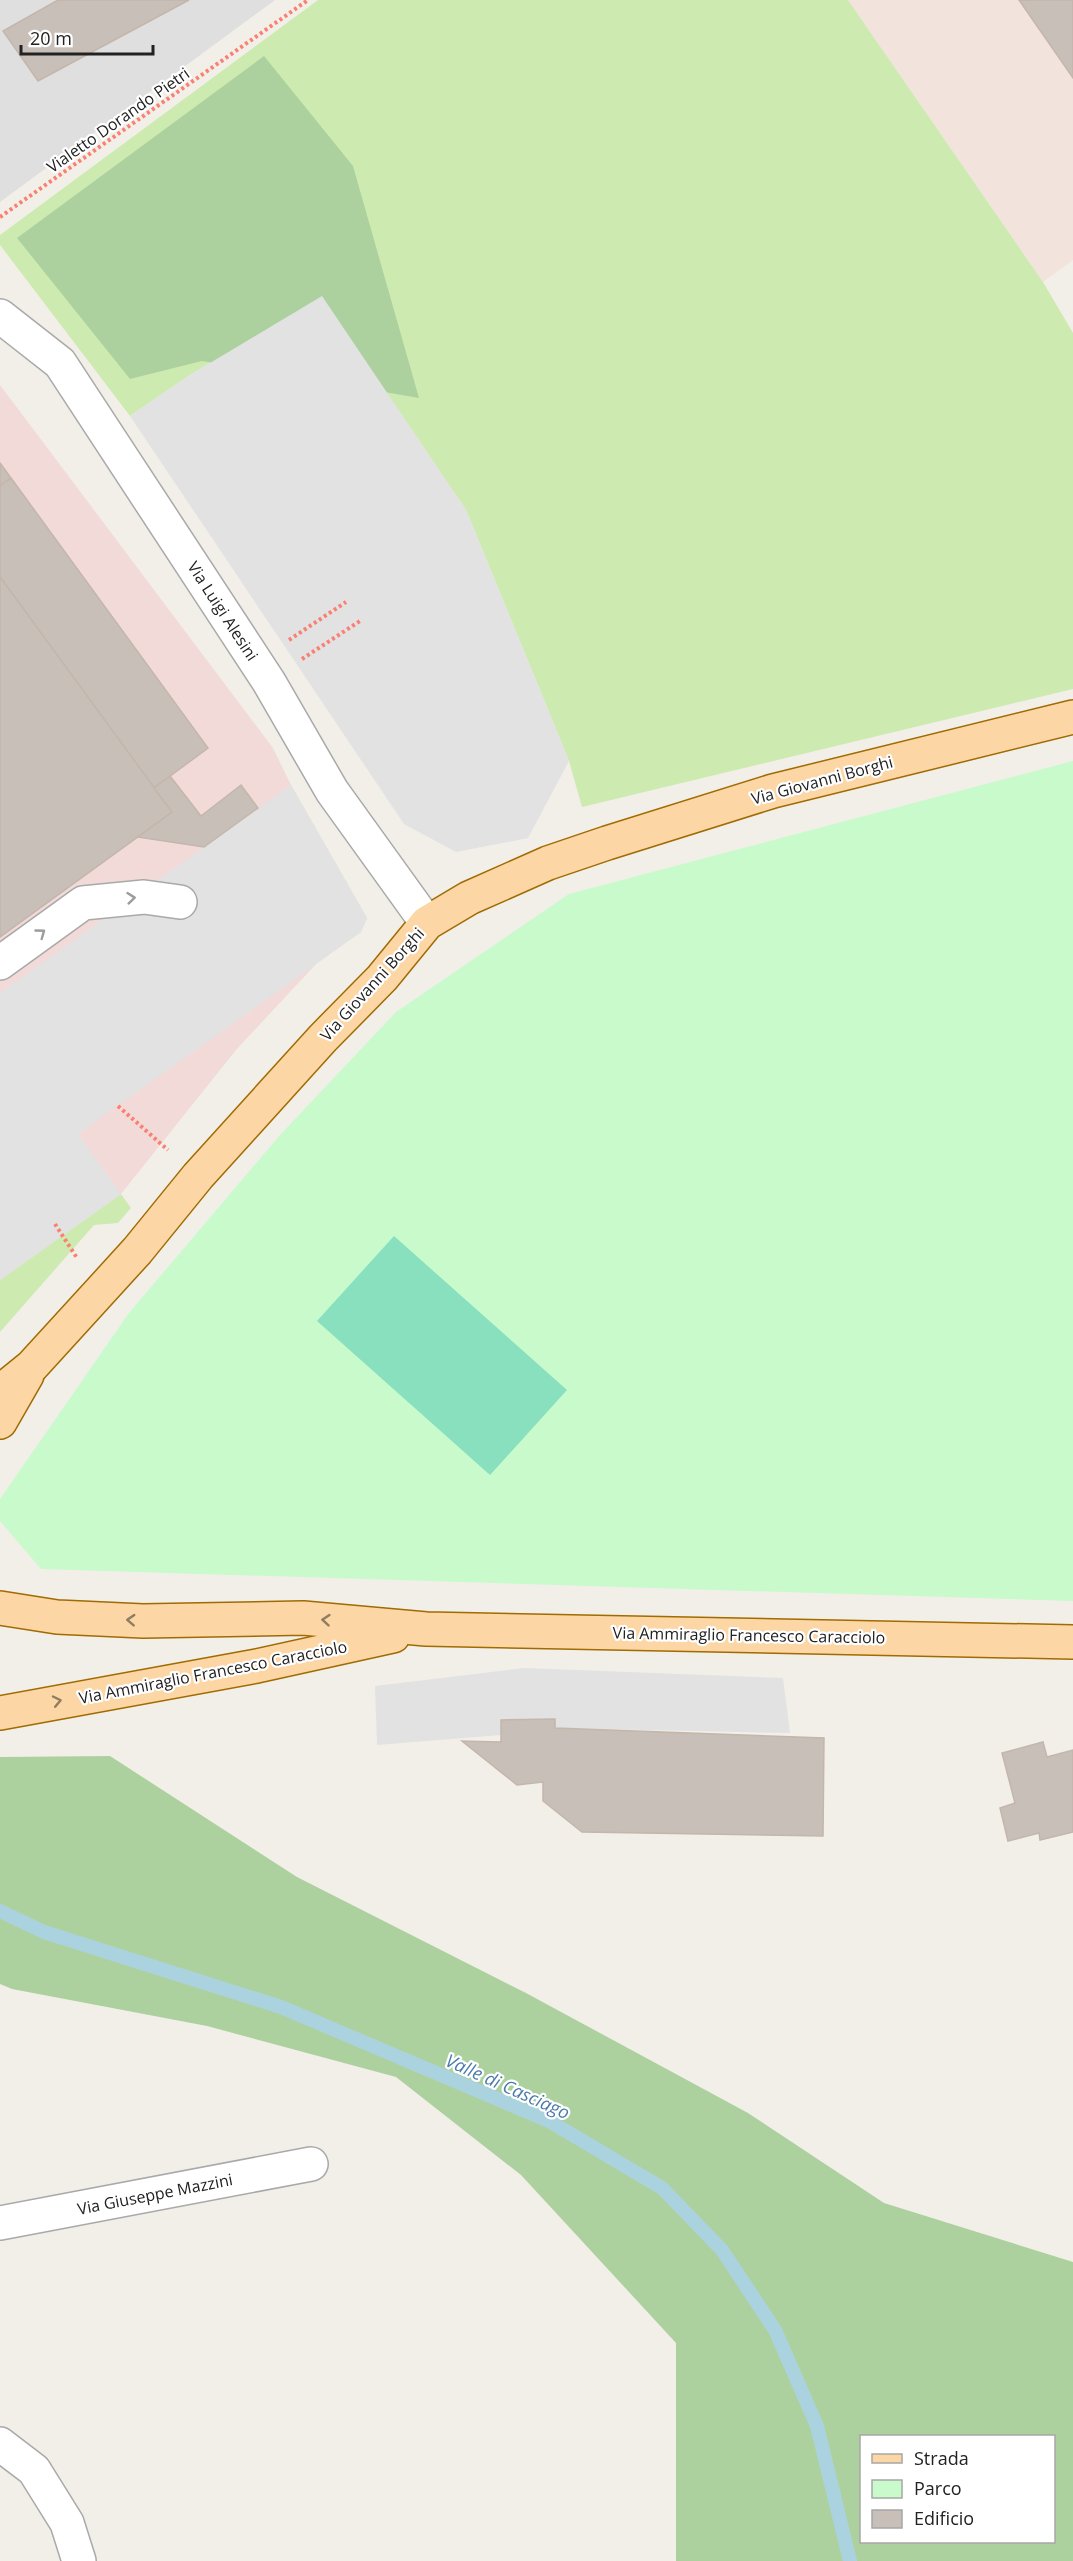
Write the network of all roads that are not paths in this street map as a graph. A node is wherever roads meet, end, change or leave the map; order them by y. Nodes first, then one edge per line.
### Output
1 (0, 316) edge
2 (1073, 717) edge
3 (180, 902) dead end
4 (427, 922) junction
5 (0, 963) edge
6 (32, 1366) junction
7 (0, 1392) edge
8 (0, 1422) edge
9 (0, 1608) edge
10 (426, 1629) junction
11 (1073, 1642) edge
12 (0, 1713) edge
13 (311, 2164) dead end
14 (0, 2223) edge
15 (0, 2444) edge
16 (79, 2561) edge

1 - 4 street, Via Luigi Alesini
2 - 4 main road, Via Giovanni Borghi
5 -> 3 street
4 - 6 main road, Via Giovanni Borghi
6 - 7 main road, Via Giovanni Borghi
6 - 8 main road, Via Giovanni Borghi
10 -> 9 main road, Via Ammiraglio Francesco Caracciolo
10 - 11 main road, Via Ammiraglio Francesco Caracciolo
12 -> 10 main road, Via Ammiraglio Francesco Caracciolo
13 - 14 street, Via Giuseppe Mazzini
15 - 16 street

